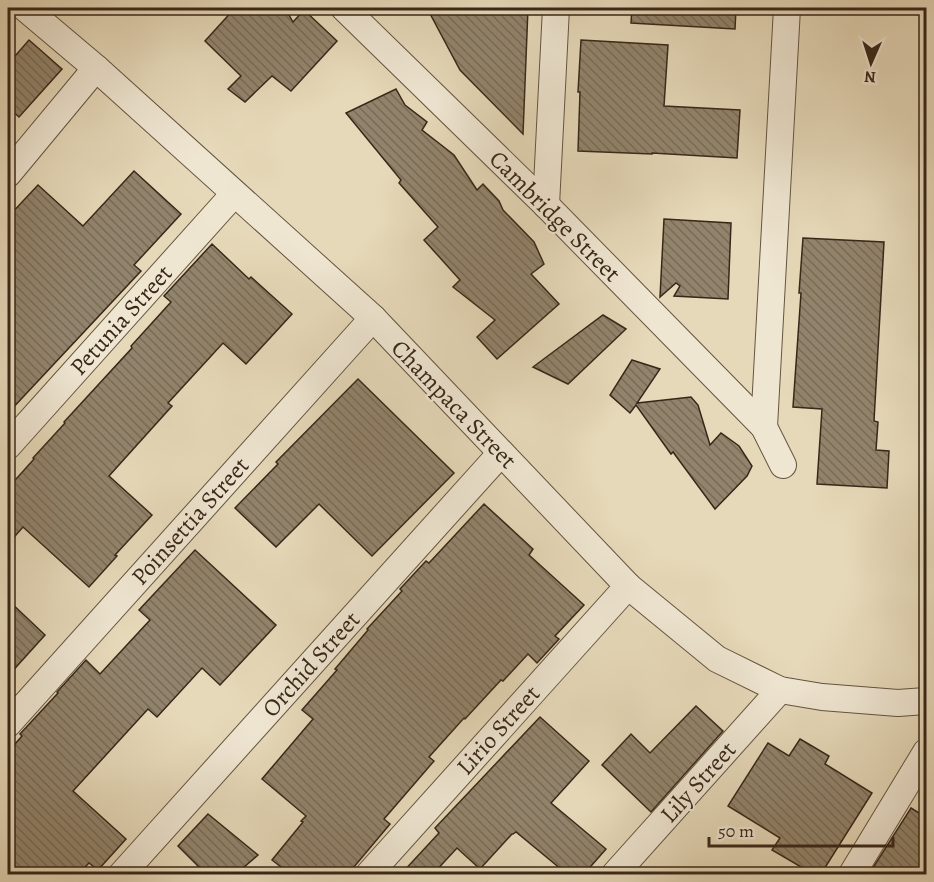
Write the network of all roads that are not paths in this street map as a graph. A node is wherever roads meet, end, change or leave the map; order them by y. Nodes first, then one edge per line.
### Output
1 (25, 8) edge
2 (344, 8) edge
3 (556, 8) edge
4 (787, 8) edge
5 (96, 68) junction
6 (8, 174) edge
7 (234, 194) junction
8 (546, 205) junction
9 (373, 318) junction
10 (764, 427) junction
11 (8, 446) edge
12 (501, 453) junction
13 (783, 465) dead end
14 (628, 586) junction
15 (780, 690) junction
16 (927, 701) edge
17 (8, 724) edge
18 (927, 752) edge
19 (122, 874) edge
20 (369, 874) edge
21 (615, 874) edge
22 (852, 874) edge

1 - 5 street, Champaca Street
2 - 8 street, Cambridge Street
3 - 8 street
4 - 10 street, Cambridge Street
5 - 6 street
5 - 7 street, Champaca Street
7 - 9 street, Champaca Street
7 - 11 street, Petunia Street
8 - 10 street, Cambridge Street
9 - 12 street, Champaca Street
9 - 17 street, Poinsettia Street
10 - 13 street, Cambridge Street
12 - 14 street, Champaca Street
12 - 19 street, Orchid Street
14 - 15 street, Champaca Street
14 - 20 street, Lirio Street
15 - 16 street, Champaca Street
15 - 21 street, Lily Street
18 - 22 street

